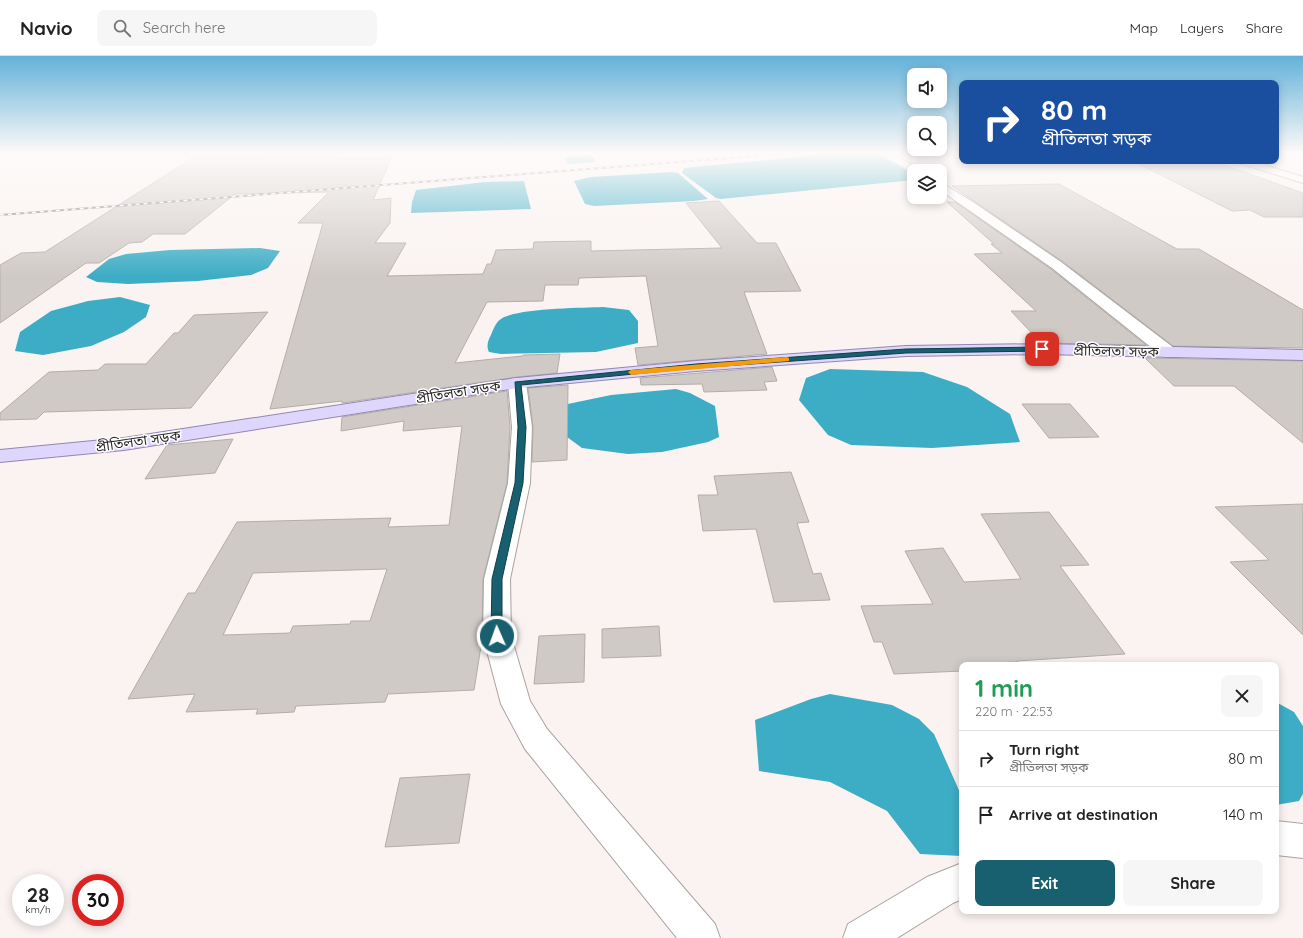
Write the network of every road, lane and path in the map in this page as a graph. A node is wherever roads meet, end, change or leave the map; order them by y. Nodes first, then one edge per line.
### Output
1 (953, 193) edge
2 (1168, 352) junction
3 (1303, 355) edge
4 (517, 383) junction
5 (0, 456) edge
6 (1279, 838) edge
7 (1303, 841) edge
8 (959, 883) edge
9 (701, 938) edge
10 (862, 938) edge

1 - 2 street
2 - 3 main road, প্রীতিলতা সড়ক
2 - 4 main road, প্রীতিলতা সড়ক
4 - 5 main road, প্রীতিলতা সড়ক
4 - 9 street
6 - 7 street
8 - 10 street

